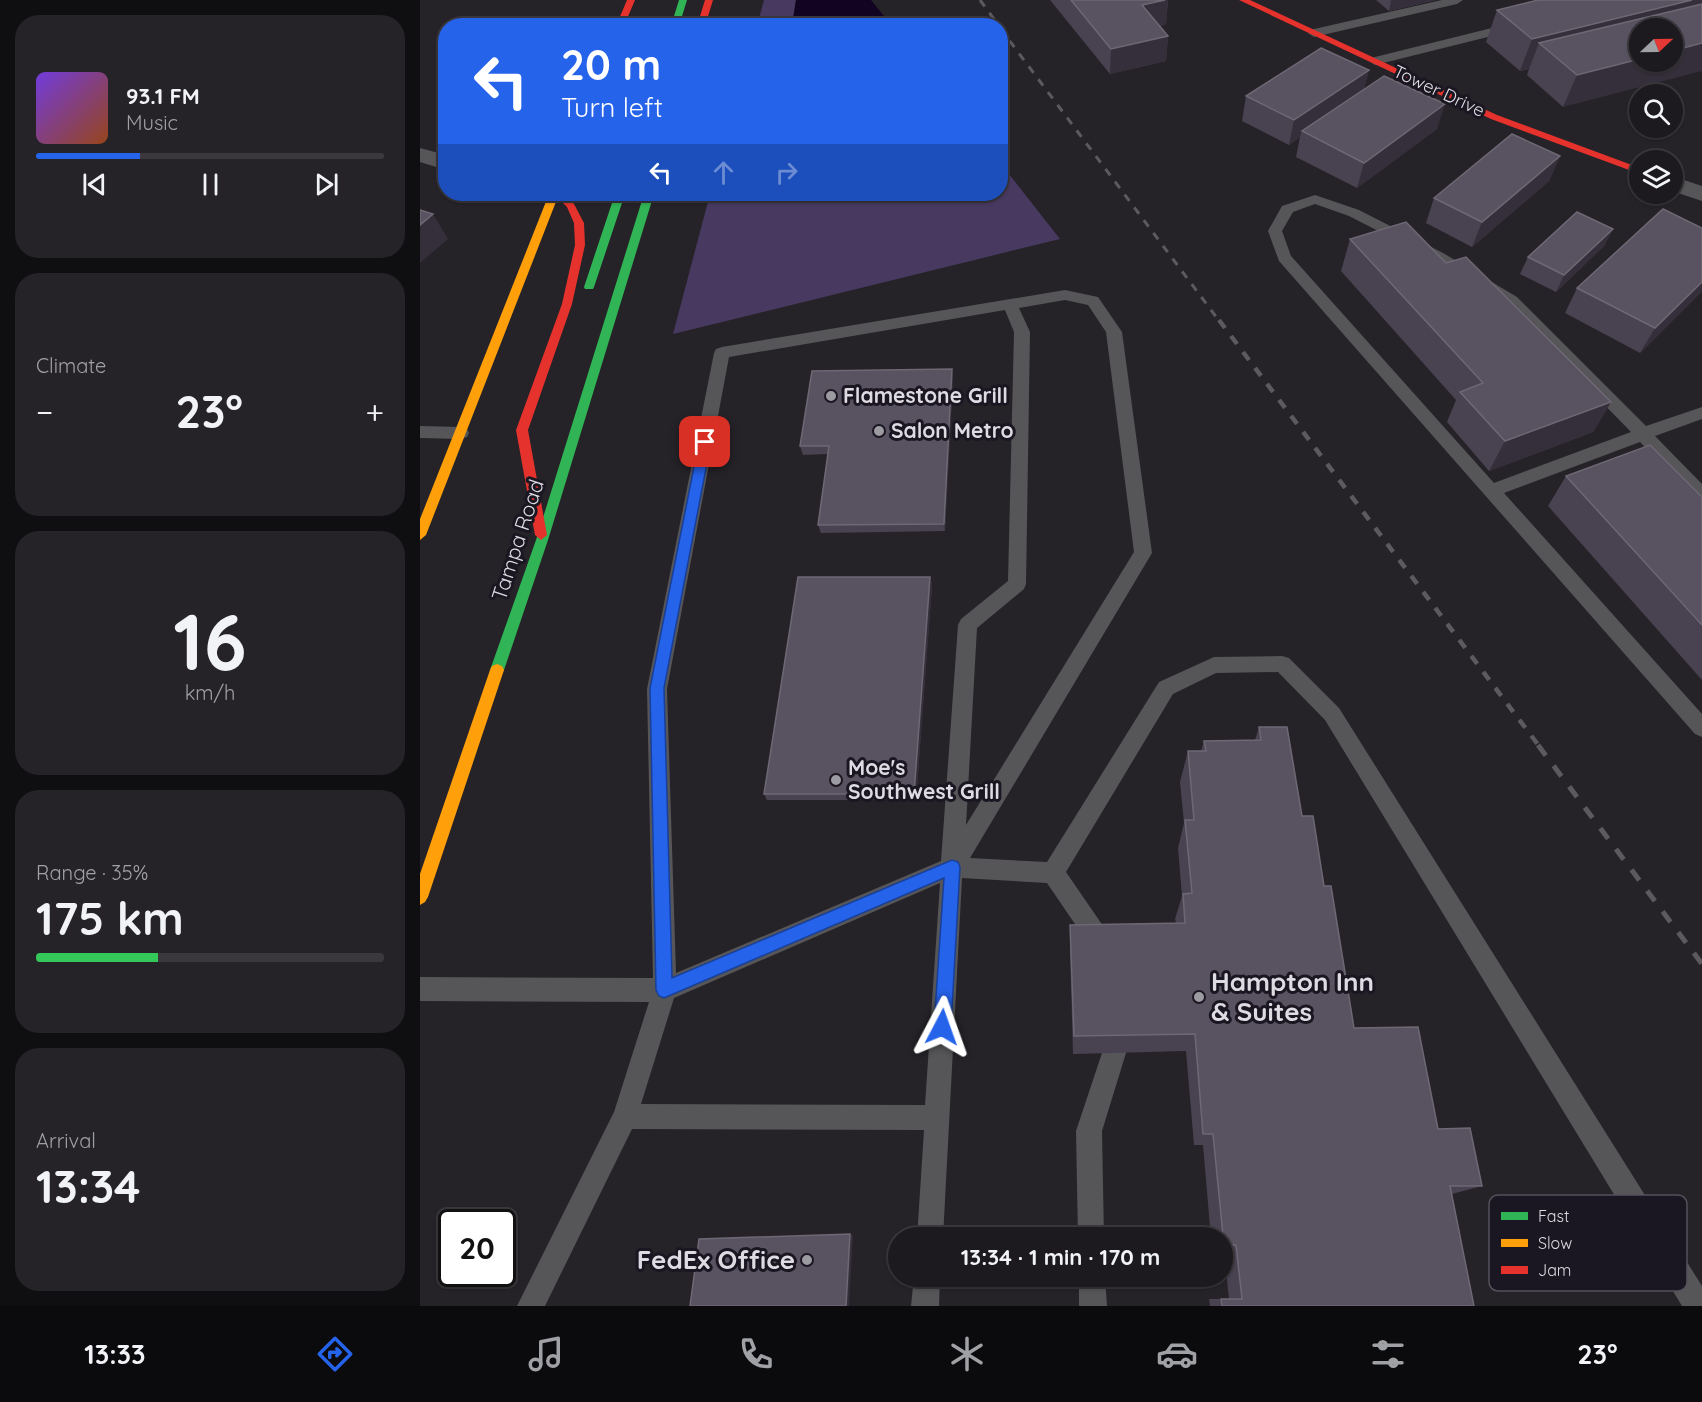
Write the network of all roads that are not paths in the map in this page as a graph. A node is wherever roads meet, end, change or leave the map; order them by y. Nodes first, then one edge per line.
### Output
1 (683, 0) edge
2 (709, 0) edge
3 (1243, 0) edge
4 (1457, 0) edge
5 (630, 1) edge
6 (623, 18) edge
7 (677, 18) edge
8 (703, 18) edge
9 (1521, 25) edge
10 (1314, 33) junction
11 (1375, 61) junction
12 (420, 155) edge
13 (438, 161) edge
14 (1629, 167) edge
15 (1683, 187) edge
16 (1702, 194) edge
17 (551, 201) edge
18 (566, 201) edge
19 (618, 201) edge
20 (647, 201) edge
21 (1010, 304) junction
22 (583, 306) dead end
23 (1702, 413) edge
24 (420, 432) edge
25 (461, 433) junction
26 (1643, 434) junction
27 (542, 462) dead end
28 (1491, 491) junction
29 (1702, 495) edge
30 (420, 535) edge
31 (542, 540) junction
32 (1702, 728) edge
33 (952, 867) junction
34 (1053, 873) junction
35 (420, 897) edge
36 (1105, 948) edge
37 (420, 989) edge
38 (664, 990) junction
39 (1114, 1053) edge
40 (625, 1116) junction
41 (937, 1118) junction
42 (1630, 1195) edge
43 (931, 1227) edge
44 (1091, 1227) edge
45 (927, 1287) edge
46 (1092, 1287) edge
47 (1687, 1287) edge
48 (531, 1306) edge
49 (926, 1306) edge
50 (1093, 1306) edge
51 (1696, 1306) edge

1 - 7 main road
2 - 8 main road
3 - 10 main road, Tower Drive
4 - 10 lane
5 - 6 main road
9 - 11 lane
10 - 11 main road, Tower Drive
11 - 14 main road, Tower Drive
12 - 13 street
15 - 16 street
17 - 25 main road
18 - 31 main road
19 - 22 main road
20 - 31 main road, Tampa Road
21 - 33 lane
21 - 33 lane
21 - 38 lane
23 - 26 lane
24 - 25 lane
25 - 30 main road
26 - 28 lane
26 - 28 lane
26 - 29 lane
27 - 31 main road
28 - 32 lane
31 - 35 main road, Tampa Road
33 - 34 lane
33 - 38 lane
33 - 41 lane
34 - 36 lane
34 - 42 lane
37 - 38 lane
38 - 40 lane
39 - 44 lane
40 - 41 lane
40 - 48 lane
41 - 43 lane
45 - 49 lane
46 - 50 lane
47 - 51 lane

